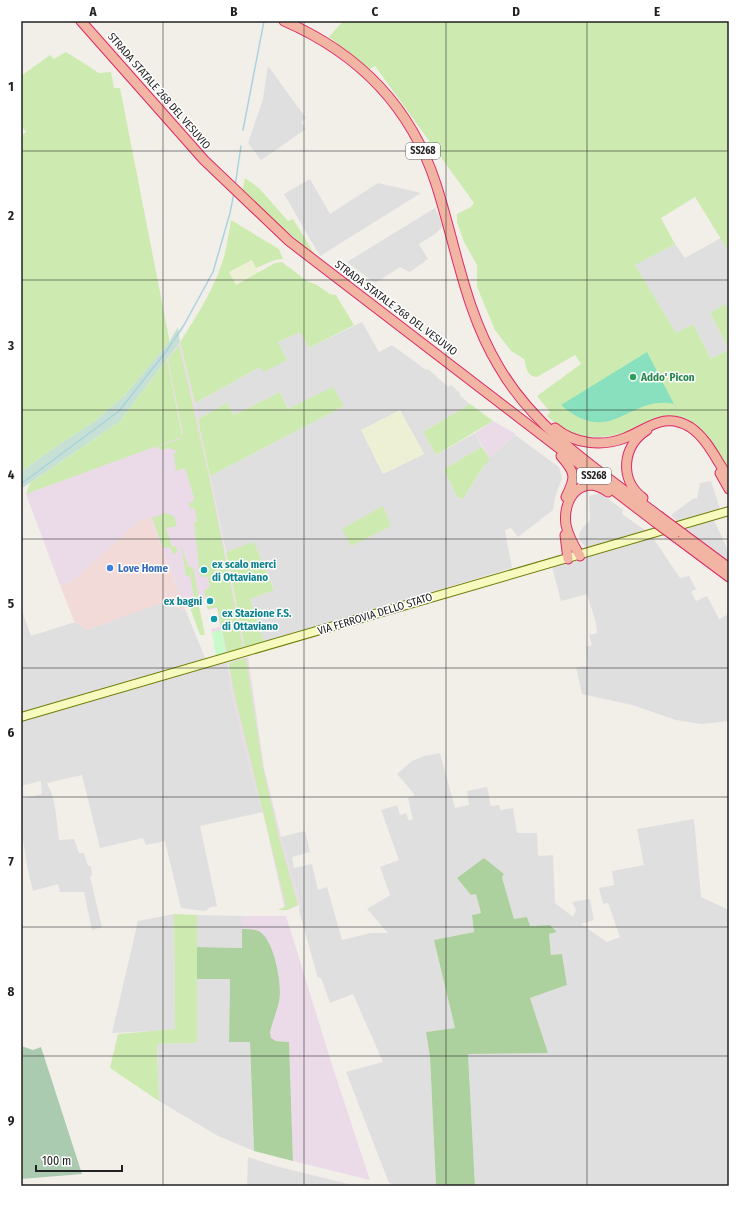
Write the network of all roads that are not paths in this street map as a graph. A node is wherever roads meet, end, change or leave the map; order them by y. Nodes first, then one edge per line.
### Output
1 (81, 21) edge
2 (284, 21) edge
3 (544, 421) junction
4 (544, 437) junction
5 (729, 478) edge
6 (729, 489) edge
7 (729, 512) edge
8 (645, 514) junction
9 (660, 517) junction
10 (681, 534) junction
11 (580, 556) junction
12 (568, 559) junction
13 (729, 568) edge
14 (729, 577) edge
15 (21, 717) edge

1 - 4 highway, STRADA STATALE 268 DEL VESUVIO / SS268
2 - 3 highway, SS268
3 - 5 highway
3 - 9 highway, STRADA STATALE 268 DEL VESUVIO / SS268
4 - 8 highway, STRADA STATALE 268 DEL VESUVIO / SS268
4 - 12 highway
6 - 9 highway
7 - 11 main road, VIA FERROVIA DELLO STATO
8 - 9 highway, STRADA STATALE 268 DEL VESUVIO / SS268
8 - 11 highway
9 - 10 highway, STRADA STATALE 268 DEL VESUVIO / SS268, bridge
10 - 13 highway, STRADA STATALE 268 DEL VESUVIO / SS268
10 - 14 highway, STRADA STATALE 268 DEL VESUVIO / SS268
11 - 12 main road, VIA FERROVIA DELLO STATO
12 - 15 main road, VIA FERROVIA DELLO STATO

